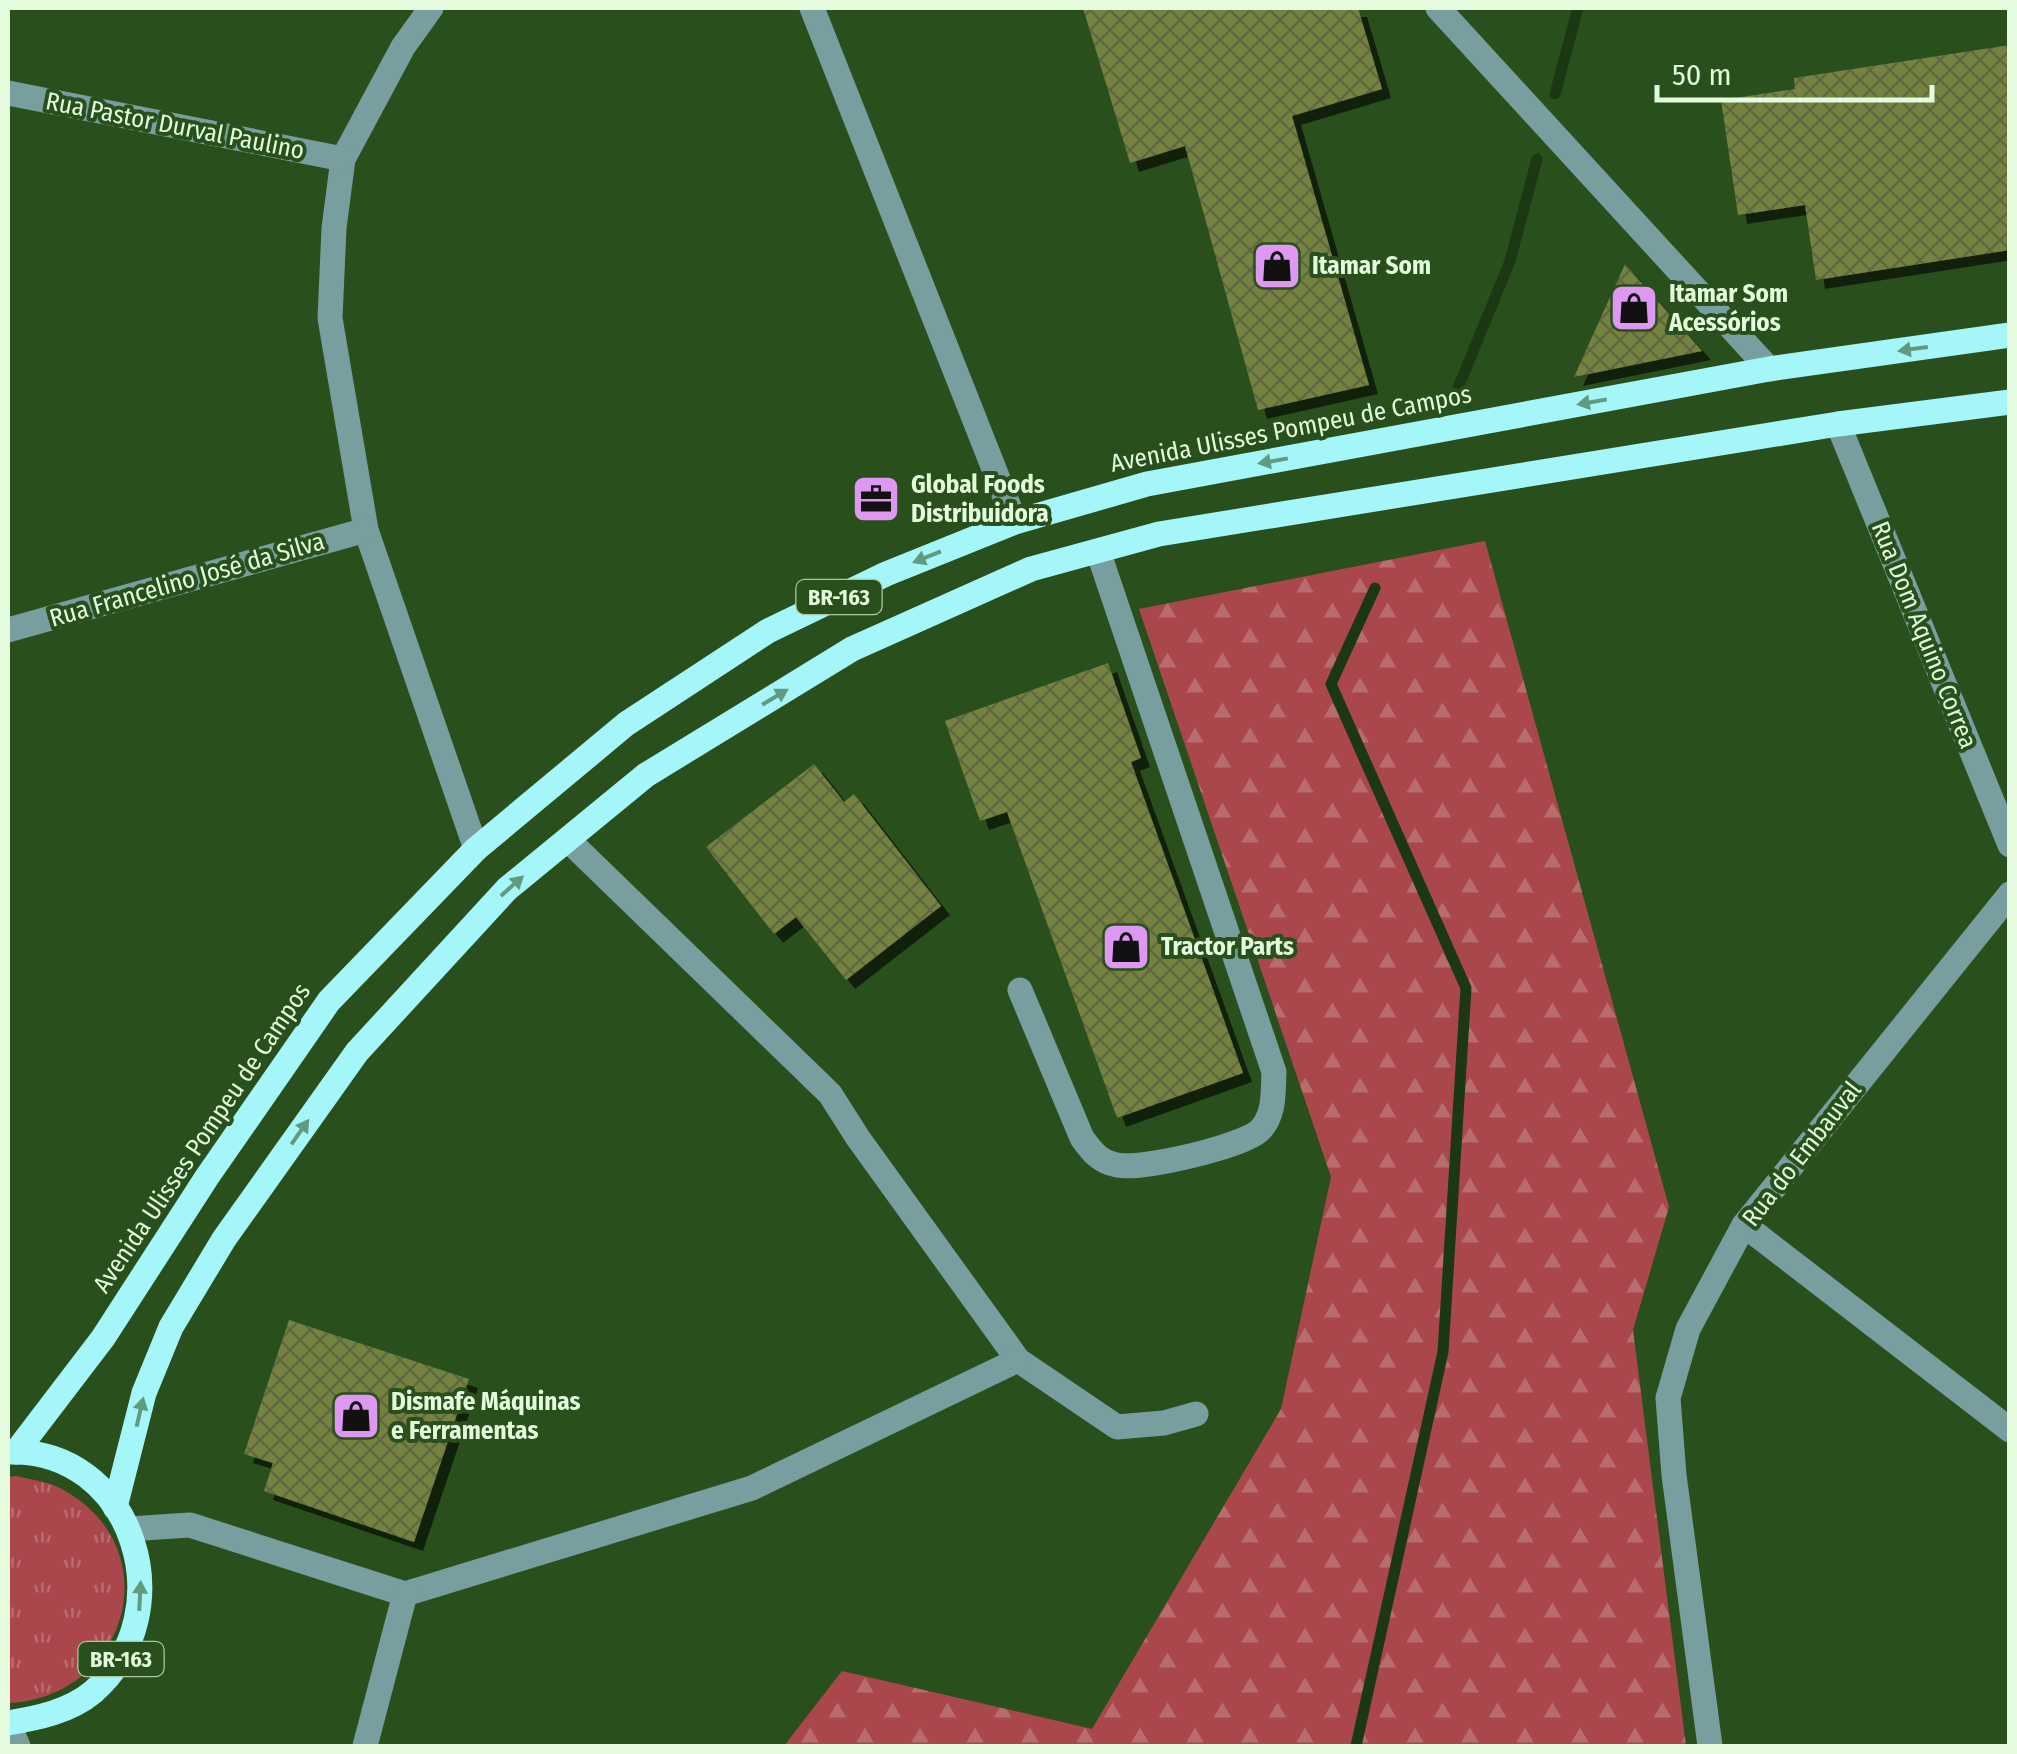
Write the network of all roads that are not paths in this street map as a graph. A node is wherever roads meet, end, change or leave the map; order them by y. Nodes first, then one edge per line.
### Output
1 (431, 8) edge
2 (812, 8) edge
3 (1438, 8) edge
4 (8, 93) edge
5 (342, 159) junction
6 (2010, 335) edge
7 (1769, 370) junction
8 (2010, 402) edge
9 (1838, 424) junction
10 (1015, 522) junction
11 (366, 530) junction
12 (1098, 551) junction
13 (8, 630) edge
14 (568, 840) junction
15 (2010, 845) edge
16 (476, 849) junction
17 (2010, 894) edge
18 (1020, 990) dead end
19 (1744, 1225) junction
20 (1018, 1360) junction
21 (1196, 1414) dead end
22 (2010, 1430) edge
23 (12, 1452) edge
24 (115, 1506) junction
25 (129, 1529) junction
26 (405, 1594) junction
27 (8, 1723) edge
28 (18, 1746) edge
29 (365, 1746) edge
30 (1710, 1746) edge

1 - 5 street
2 - 10 street
3 - 7 street
4 - 5 street, Rua Pastor Durval Paulino
5 - 11 street
6 -> 7 main road, Avenida Ulisses Pompeu de Campos / BR-163
7 -> 10 main road, Avenida Ulisses Pompeu de Campos / BR-163
8 - 9 main road, BR-163
9 - 12 main road, BR-163
9 - 15 street, Rua Dom Aquino Correa
10 -> 16 main road, Avenida Ulisses Pompeu de Campos / BR-163
11 - 13 street, Rua Francelino José da Silva
11 - 16 street
14 -> 12 main road, BR-163
12 - 18 street
14 - 20 street
24 -> 14 main road, BR-163
16 - 23 main road, Avenida Ulisses Pompeu de Campos / BR-163
17 - 19 street, Rua do Embauval
19 - 22 street
19 - 30 street, Rua do Embauval
20 - 21 street
20 - 26 street
23 - 24 main road
24 - 25 main road
25 - 26 street
27 -> 25 main road, BR-163
26 - 29 street
27 - 28 street

